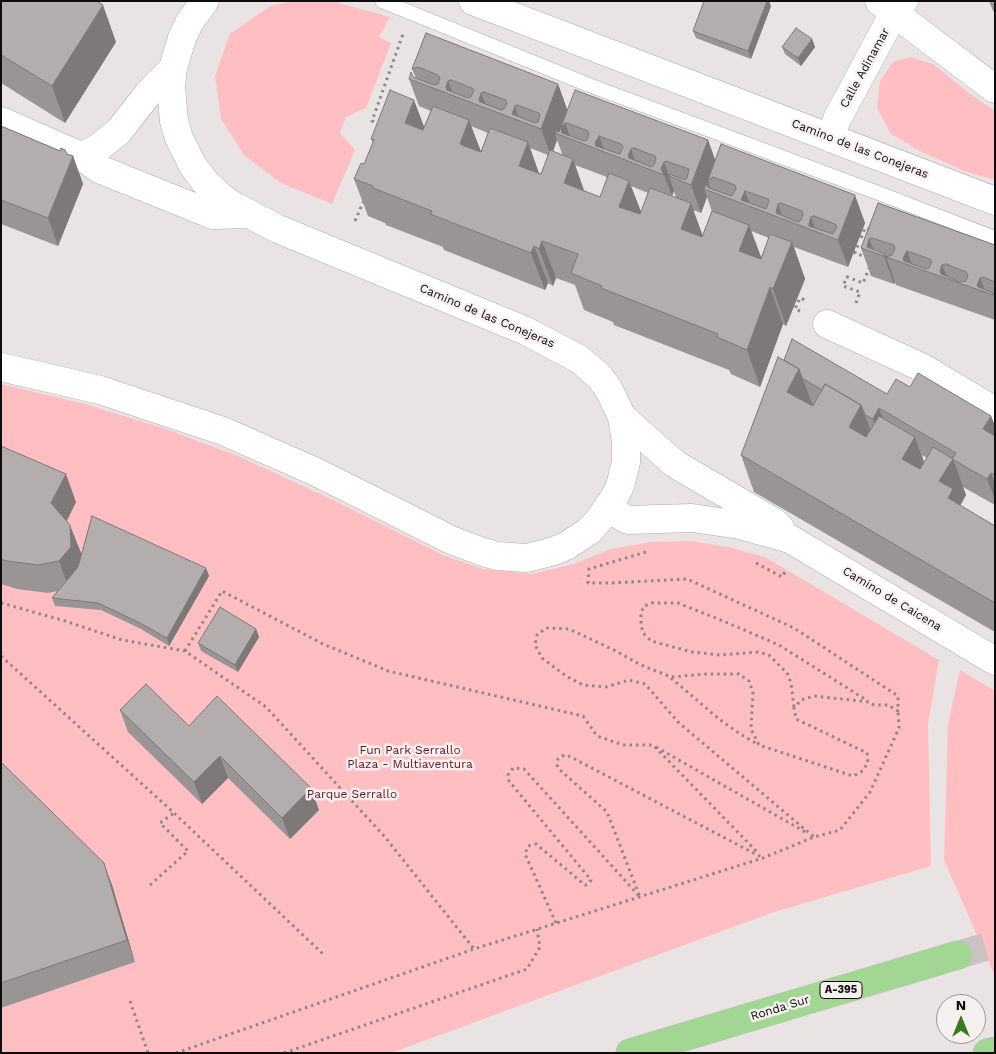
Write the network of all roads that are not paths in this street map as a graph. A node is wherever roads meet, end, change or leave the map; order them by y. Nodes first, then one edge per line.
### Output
1 (205, 1) edge
2 (382, 1) edge
3 (473, 1) edge
4 (892, 5) edge
5 (173, 68) junction
6 (995, 89) edge
7 (1, 121) edge
8 (830, 138) junction
9 (80, 156) junction
10 (995, 201) edge
11 (248, 214) junction
12 (995, 238) edge
13 (827, 324) dead end
14 (1, 367) edge
15 (995, 411) edge
16 (622, 417) junction
17 (626, 462) junction
18 (675, 464) junction
19 (705, 482) junction
20 (608, 509) junction
21 (692, 518) junction
22 (790, 538) junction
23 (995, 661) edge
24 (958, 955) tunnel mouth
25 (995, 1051) edge
26 (630, 1053) edge
27 (986, 1053) edge

1 - 5 main road, Camino de las Conejeras
2 - 12 lane
3 - 8 main road, Camino de las Conejeras
4 - 6 main road
4 - 8 main road, Calle Adinamar
5 - 9 main road
5 - 11 main road, Camino de las Conejeras
7 - 9 main road
8 - 10 main road, Camino de las Conejeras
9 - 11 main road
11 - 16 main road, Camino de las Conejeras
13 - 15 main road
14 - 20 main road, Camino de las Conejeras
16 - 17 main road, Camino de las Conejeras
16 - 18 main road, Camino de Caicena
17 - 18 main road, Camino de Caicena
17 - 20 main road, Camino de las Conejeras
18 - 19 main road, Camino de Caicena
19 - 21 main road
19 - 22 main road, Camino de Caicena
20 - 21 main road, Camino de Caicena
21 - 22 main road, Camino de Caicena
22 - 23 main road, Camino de Caicena
24 - 26 highway, Ronda Sur / A-395
25 - 27 highway

